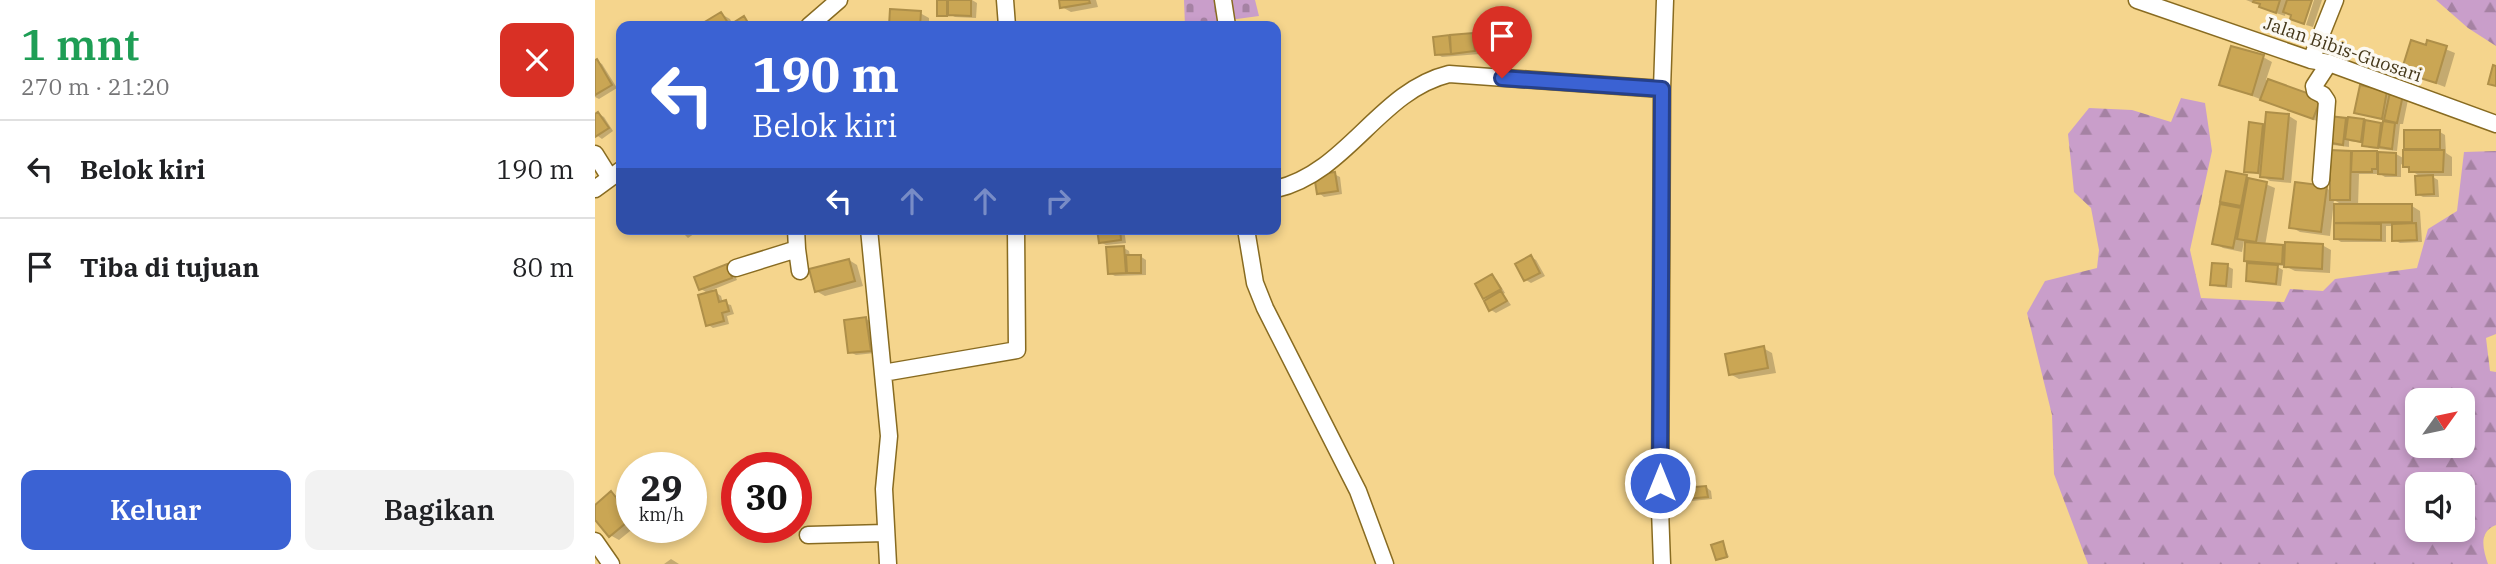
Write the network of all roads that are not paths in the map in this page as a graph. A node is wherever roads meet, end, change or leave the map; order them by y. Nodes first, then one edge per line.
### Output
1 (839, 0) edge
2 (1005, 0) edge
3 (1223, 0) edge
4 (1665, 0) edge
5 (2137, 0) edge
6 (2335, 0) edge
7 (815, 21) edge
8 (1007, 21) edge
9 (1226, 21) edge
10 (2311, 60) junction
11 (2329, 62) junction
12 (1662, 89) junction
13 (2496, 124) edge
14 (595, 154) edge
15 (616, 174) edge
16 (2321, 180) dead end
17 (1281, 188) edge
18 (595, 189) edge
19 (796, 235) edge
20 (870, 235) edge
21 (1017, 235) edge
22 (1247, 235) edge
23 (797, 249) junction
24 (736, 268) dead end
25 (800, 271) dead end
26 (883, 373) junction
27 (885, 533) junction
28 (812, 535) edge
29 (595, 541) edge
30 (611, 564) edge
31 (888, 564) edge
32 (1385, 564) edge
33 (1662, 564) edge

1 - 7 street
2 - 8 street
3 - 9 street
4 - 12 street
5 - 10 street, Jalan Bibis-Guosari
6 - 10 street
10 - 11 street, Jalan Bibis-Guosari
11 - 13 street, Jalan Bibis-Guosari
11 - 16 street
12 - 17 street
12 - 33 street
14 - 15 street
15 - 18 street
19 - 23 street
20 - 26 street
21 - 26 street
22 - 32 street
23 - 24 street
23 - 25 street
26 - 27 street
27 - 28 street
27 - 31 street
29 - 30 street

